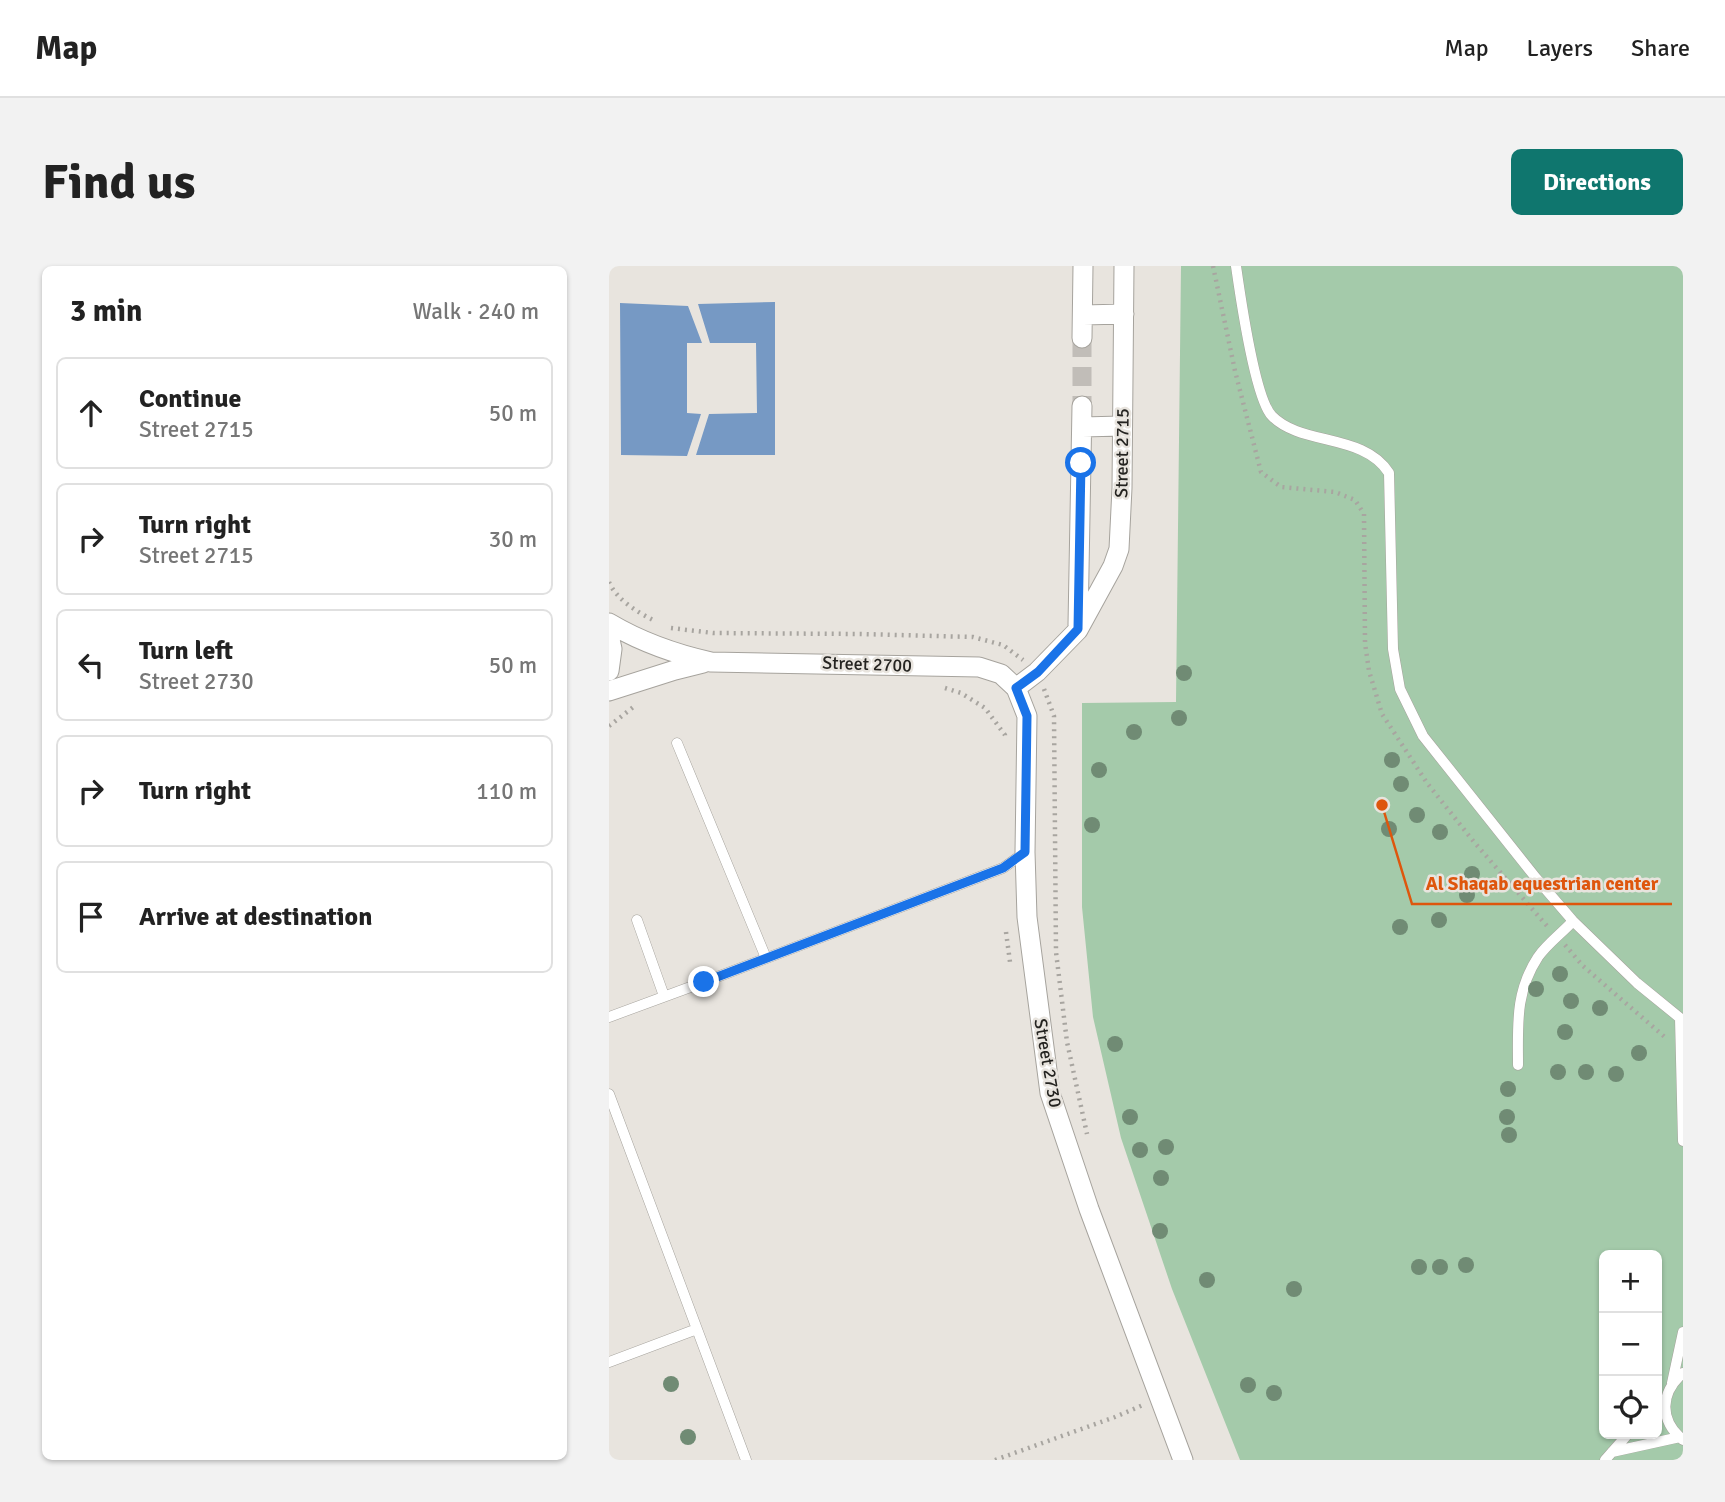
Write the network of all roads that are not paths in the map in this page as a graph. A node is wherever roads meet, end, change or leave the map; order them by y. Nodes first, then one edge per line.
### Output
1 (1083, 266) edge
2 (1124, 266) edge
3 (1236, 266) edge
4 (1124, 314) junction
5 (1083, 315) junction
6 (1082, 338) tunnel mouth
7 (1082, 406) tunnel mouth
8 (1122, 426) junction
9 (1082, 427) junction
10 (609, 623) edge
11 (1078, 629) junction
12 (609, 635) edge
13 (711, 662) junction
14 (609, 671) edge
15 (1016, 688) junction
16 (609, 691) edge
17 (677, 743) dead end
18 (1025, 852) junction
19 (637, 920) dead end
20 (1573, 921) junction
21 (766, 958) junction
22 (664, 996) junction
23 (609, 1017) edge
24 (1682, 1019) edge
25 (1518, 1065) dead end
26 (609, 1094) edge
27 (1683, 1141) edge
28 (697, 1329) junction
29 (1683, 1332) edge
30 (609, 1362) edge
31 (1683, 1373) edge
32 (1672, 1383) junction
33 (1662, 1400) edge
34 (1662, 1405) edge
35 (1624, 1439) edge
36 (1681, 1439) edge
37 (1609, 1456) edge
38 (746, 1460) edge
39 (1183, 1460) edge

1 - 5 street
2 - 4 street, Street 2715
3 - 20 lane
4 - 5 street
4 - 8 street, Street 2715
5 - 6 street
7 - 9 street
8 - 9 street
8 - 11 street, Street 2715
9 - 11 street
10 - 13 street, Street 2700
11 - 15 street, Street 2715
12 - 14 street
13 - 15 street, Street 2700
13 - 16 street, Street 2700
15 - 18 street, Street 2730
17 - 21 lane
18 - 21 lane
18 - 39 street, Street 2730
19 - 22 lane
20 - 24 lane
20 - 25 lane
21 - 22 lane
22 - 23 lane
24 - 27 lane
26 - 28 lane
28 - 30 lane
28 - 38 lane
29 - 32 lane
31 - 32 lane
32 - 33 lane
34 - 36 lane
35 - 37 lane
36 - 37 lane

